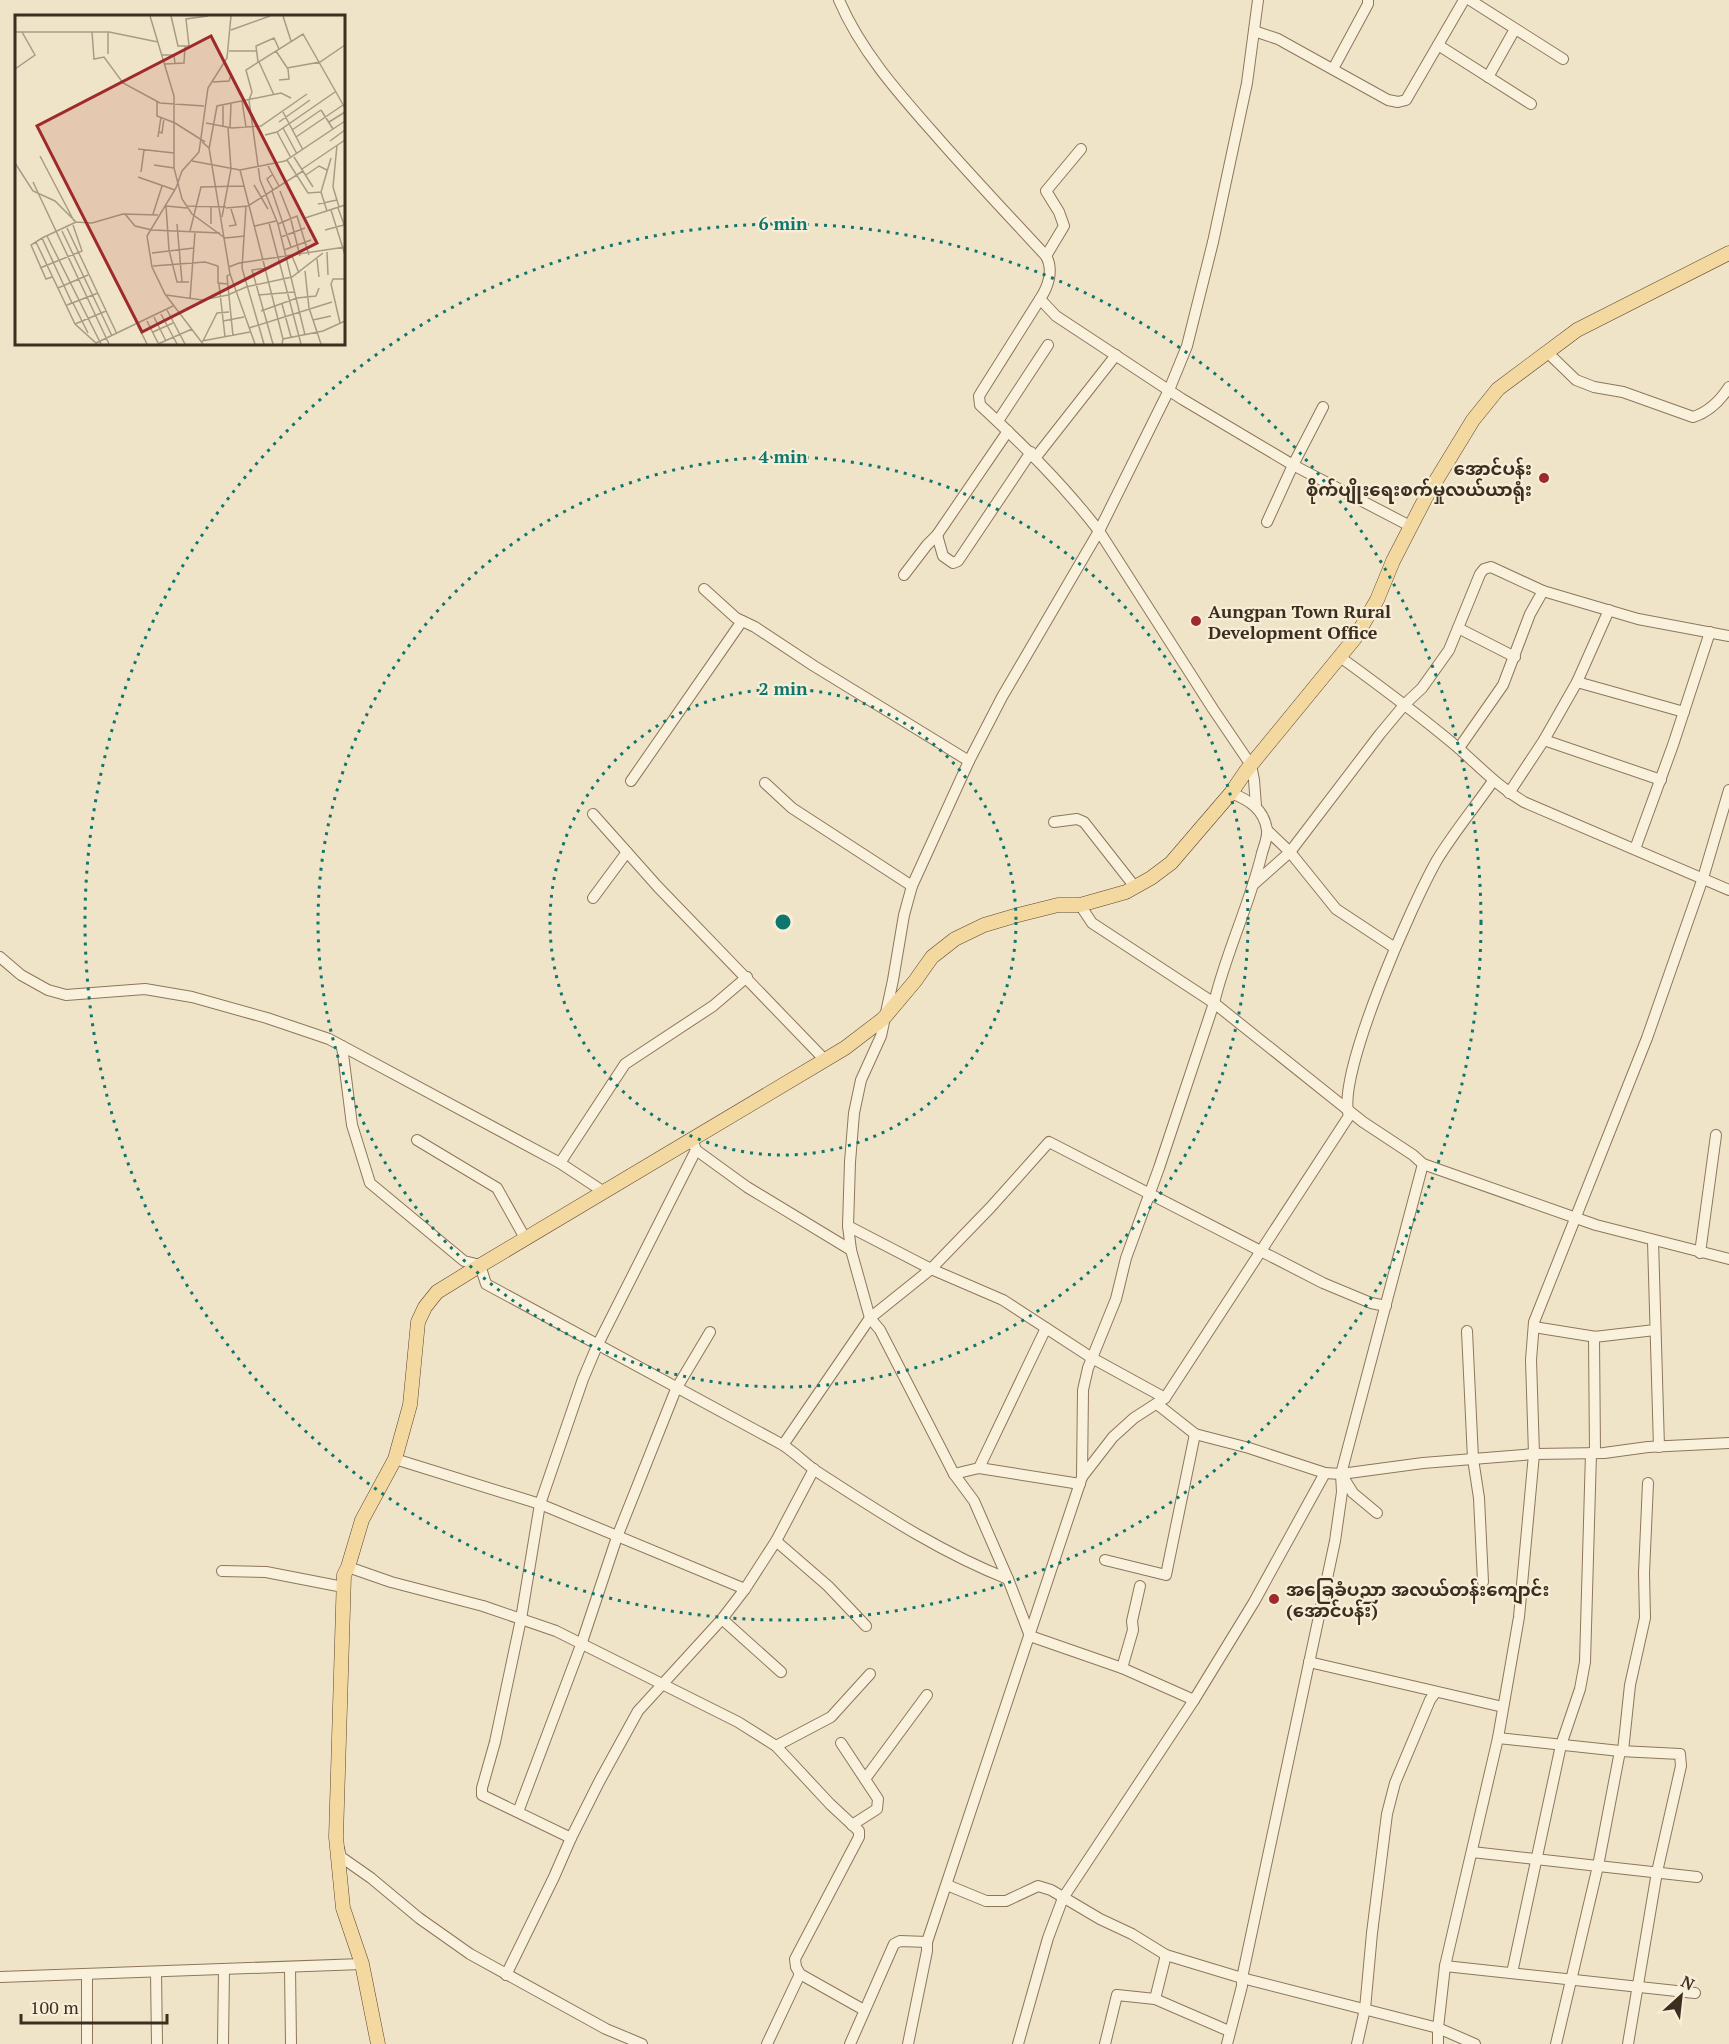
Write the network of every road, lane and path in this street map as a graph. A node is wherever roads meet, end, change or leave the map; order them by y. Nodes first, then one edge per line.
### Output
1 (839, 0) edge
2 (1258, 0) edge
3 (1368, 0) edge
4 (1464, 0) edge
5 (1470, 0) edge
6 (1515, 29) junction
7 (1254, 31) junction
8 (1438, 45) junction
9 (1563, 59) dead end
10 (1333, 69) junction
11 (1488, 77) junction
12 (1531, 104) dead end
13 (1081, 149) dead end
14 (1729, 253) edge
15 (1046, 256) junction
16 (1040, 299) junction
17 (1048, 345) dead end
18 (1547, 352) junction
19 (1116, 355) junction
20 (1729, 387) edge
21 (1169, 390) junction
22 (1323, 407) dead end
23 (998, 421) junction
24 (1008, 431) junction
25 (1034, 454) junction
26 (1293, 465) junction
27 (1267, 522) dead end
28 (1410, 526) junction
29 (1099, 531) junction
30 (937, 535) junction
31 (904, 575) dead end
32 (704, 589) dead end
33 (1543, 591) junction
34 (1609, 610) junction
35 (742, 621) junction
36 (1458, 628) junction
37 (1710, 632) junction
38 (1729, 636) edge
39 (1340, 657) junction
40 (1515, 657) junction
41 (1577, 682) junction
42 (1405, 704) junction
43 (1684, 712) junction
44 (1544, 740) junction
45 (1459, 748) junction
46 (969, 761) junction
47 (1251, 765) junction
48 (1661, 780) junction
49 (631, 781) dead end
50 (1493, 781) junction
51 (765, 783) dead end
52 (1729, 790) edge
53 (1231, 793) junction
54 (1509, 793) junction
55 (1256, 806) junction
56 (593, 814) dead end
57 (1054, 822) dead end
58 (1268, 831) junction
59 (1635, 849) junction
60 (627, 852) junction
61 (1290, 852) junction
62 (1703, 878) junction
63 (1253, 885) junction
64 (912, 886) junction
65 (1135, 887) junction
66 (1729, 890) edge
67 (594, 898) dead end
68 (1080, 905) junction
69 (1395, 948) junction
70 (0, 957) edge
71 (747, 977) junction
72 (1214, 1003) junction
73 (883, 1019) junction
74 (342, 1046) junction
75 (825, 1060) junction
76 (1347, 1109) junction
77 (1716, 1136) dead end
78 (417, 1140) dead end
79 (694, 1145) junction
80 (560, 1163) junction
81 (1423, 1164) junction
82 (604, 1192) junction
83 (1149, 1193) junction
84 (1575, 1218) junction
85 (848, 1226) junction
86 (525, 1238) junction
87 (1653, 1241) junction
88 (851, 1250) junction
89 (1260, 1252) junction
90 (1700, 1252) junction
91 (1729, 1259) edge
92 (480, 1265) junction
93 (931, 1269) junction
94 (1386, 1306) junction
95 (870, 1318) junction
96 (1534, 1327) junction
97 (1046, 1328) junction
98 (1655, 1330) junction
99 (1467, 1331) dead end
100 (710, 1332) dead end
101 (1596, 1337) junction
102 (597, 1346) junction
103 (1092, 1358) junction
104 (676, 1389) junction
105 (1161, 1401) junction
106 (1195, 1434) junction
107 (1729, 1443) edge
108 (783, 1445) junction
109 (1659, 1447) junction
110 (1593, 1453) junction
111 (1534, 1454) junction
112 (395, 1459) junction
113 (1473, 1459) junction
114 (980, 1468) junction
115 (814, 1469) junction
116 (1325, 1473) junction
117 (954, 1474) junction
118 (1341, 1474) junction
119 (1081, 1481) junction
120 (1648, 1483) dead end
121 (540, 1504) junction
122 (1377, 1513) dead end
123 (617, 1537) junction
124 (776, 1541) junction
125 (1106, 1560) dead end
126 (348, 1567) junction
127 (222, 1571) dead end
128 (1008, 1579) junction
129 (1483, 1582) dead end
130 (1140, 1586) dead end
131 (343, 1587) junction
132 (745, 1589) junction
133 (521, 1619) junction
134 (722, 1619) junction
135 (866, 1626) dead end
136 (1030, 1636) junction
137 (581, 1645) junction
138 (1309, 1662) junction
139 (1122, 1668) junction
140 (781, 1672) dead end
141 (870, 1674) dead end
142 (663, 1684) junction
143 (1435, 1693) junction
144 (927, 1695) dead end
145 (1194, 1700) junction
146 (1503, 1707) junction
147 (1498, 1738) junction
148 (841, 1743) dead end
149 (1561, 1745) junction
150 (776, 1746) junction
151 (1621, 1751) junction
152 (865, 1779) junction
153 (518, 1812) junction
154 (852, 1825) junction
155 (336, 1837) junction
156 (571, 1838) junction
157 (1472, 1852) junction
158 (1538, 1860) junction
159 (1598, 1866) junction
160 (1657, 1872) junction
161 (1697, 1877) dead end
162 (946, 1885) junction
163 (1063, 1898) junction
164 (927, 1942) junction
165 (1166, 1955) junction
166 (362, 1964) junction
167 (1445, 1966) junction
168 (290, 1967) junction
169 (224, 1969) junction
170 (156, 1972) junction
171 (1512, 1973) junction
172 (800, 1974) junction
173 (87, 1975) junction
174 (506, 1975) junction
175 (0, 1977) edge
176 (1242, 1978) junction
177 (1570, 1978) junction
178 (1637, 1986) junction
179 (1695, 1993) dead end
180 (1155, 1999) junction
181 (1365, 2009) junction
182 (864, 2010) junction
183 (1438, 2028) junction
184 (1229, 2031) junction
185 (87, 2044) edge
186 (157, 2044) edge
187 (223, 2044) edge
188 (291, 2044) edge
189 (378, 2044) edge
190 (642, 2044) edge
191 (767, 2044) edge
192 (850, 2044) edge
193 (908, 2044) edge
194 (1018, 2044) edge
195 (1106, 2044) edge
196 (1227, 2044) edge
197 (1357, 2044) edge
198 (1438, 2044) edge
199 (1475, 2044) edge
200 (1556, 2044) edge
201 (1628, 2044) edge

1 - 15 street
2 - 7 street
3 - 10 street
4 - 8 street
5 - 6 street
6 - 9 street
6 - 11 street
7 - 10 street
7 - 21 street
8 - 10 street
8 - 11 street
11 - 12 street
13 - 15 street
14 - 18 main road
15 - 16 street
16 - 19 street
16 - 23 street
17 - 23 street
18 - 20 street
18 - 28 main road
19 - 21 street
19 - 25 street
21 - 26 street
21 - 29 street
22 - 26 street
23 - 24 street
24 - 25 street
24 - 30 street
25 - 29 street
25 - 30 street
26 - 27 street
26 - 28 street
28 - 39 main road
29 - 46 street
29 - 47 street
30 - 31 street
32 - 35 street
33 - 34 street
33 - 36 street
33 - 40 street
34 - 37 street
34 - 41 street
35 - 46 street
35 - 49 street
36 - 40 street
36 - 42 street
37 - 38 street
37 - 43 street
39 - 42 street
39 - 47 main road
40 - 45 street
41 - 43 street
41 - 44 street
42 - 45 street
42 - 61 street
43 - 48 street
44 - 48 street
44 - 54 street
45 - 50 street
46 - 64 street
47 - 53 main road
47 - 55 street
48 - 59 street
50 - 54 street
50 - 69 street
51 - 64 street
52 - 62 street
53 - 55 street
53 - 65 main road
54 - 59 street
55 - 58 street
56 - 60 street
57 - 65 street
58 - 61 street
58 - 63 street
59 - 62 street
60 - 67 street
60 - 71 street
61 - 63 street
61 - 69 street
62 - 66 street
62 - 84 street
63 - 72 street
64 - 73 street
65 - 68 main road
68 - 72 street
68 - 73 main road
69 - 76 street
70 - 74 street
71 - 75 street
71 - 80 street
72 - 76 street
72 - 83 street
73 - 75 main road
73 - 85 street
74 - 80 street
74 - 92 street
75 - 79 main road
76 - 81 street
76 - 89 street
77 - 90 street
78 - 86 street
79 - 82 main road
79 - 88 street
79 - 102 street
80 - 82 street
81 - 84 street
81 - 94 street
82 - 86 main road
83 - 89 street
83 - 93 street
83 - 103 street
84 - 87 street
84 - 96 street
85 - 88 street
85 - 93 street
86 - 92 main road
87 - 90 street
87 - 98 street
88 - 95 street
89 - 94 street
89 - 105 street
90 - 91 street
92 - 102 street
92 - 112 main road
93 - 95 street
93 - 97 street
94 - 118 street
95 - 108 street
95 - 117 street
96 - 101 street
96 - 111 street
97 - 103 street
97 - 114 street
98 - 101 street
98 - 109 street
99 - 113 street
100 - 104 street
101 - 110 street
102 - 104 street
102 - 121 street
103 - 105 street
103 - 119 street
104 - 108 street
104 - 123 street
105 - 106 street
105 - 119 street
106 - 116 street
106 - 125 street
107 - 109 street
108 - 115 street
109 - 110 street
110 - 111 street
110 - 149 street
111 - 113 street
111 - 146 street
112 - 121 street
112 - 126 main road
113 - 118 street
113 - 129 street
114 - 117 street
114 - 119 street
115 - 124 street
115 - 128 street
116 - 118 street
116 - 145 street
117 - 128 street
118 - 122 street
118 - 138 street
119 - 136 street
120 - 151 street
121 - 123 street
121 - 133 street
123 - 132 street
123 - 137 street
124 - 132 street
124 - 135 street
126 - 131 main road
126 - 133 street
127 - 131 street
128 - 136 street
130 - 139 street
131 - 155 main road
132 - 134 street
133 - 137 street
133 - 153 street
134 - 140 street
134 - 142 street
136 - 139 street
136 - 162 street
137 - 142 street
137 - 153 street
138 - 143 street
138 - 176 street
139 - 145 street
141 - 150 street
142 - 150 street
142 - 156 street
143 - 146 street
143 - 181 street
144 - 152 street
145 - 163 street
146 - 147 street
147 - 149 street
147 - 157 street
148 - 152 street
149 - 151 street
149 - 158 street
150 - 154 street
151 - 159 street
151 - 160 street
152 - 154 street
153 - 156 street
154 - 172 street
155 - 166 main road
155 - 174 street
156 - 174 street
157 - 158 street
157 - 167 street
158 - 159 street
158 - 171 street
159 - 160 street
159 - 177 street
160 - 161 street
160 - 178 street
162 - 163 street
162 - 164 street
163 - 165 street
163 - 194 street
164 - 182 street
164 - 193 street
165 - 176 street
165 - 180 street
166 - 168 street
166 - 189 main road
167 - 171 street
167 - 183 street
168 - 169 street
168 - 188 street
169 - 170 street
169 - 187 street
170 - 173 street
170 - 186 street
171 - 177 street
172 - 182 street
172 - 191 street
173 - 175 street
173 - 185 street
174 - 190 street
176 - 181 street
176 - 184 street
177 - 178 street
177 - 200 street
178 - 179 street
178 - 201 street
180 - 184 street
180 - 195 street
181 - 183 street
181 - 197 street
182 - 192 street
183 - 198 street
183 - 199 street
184 - 196 street

